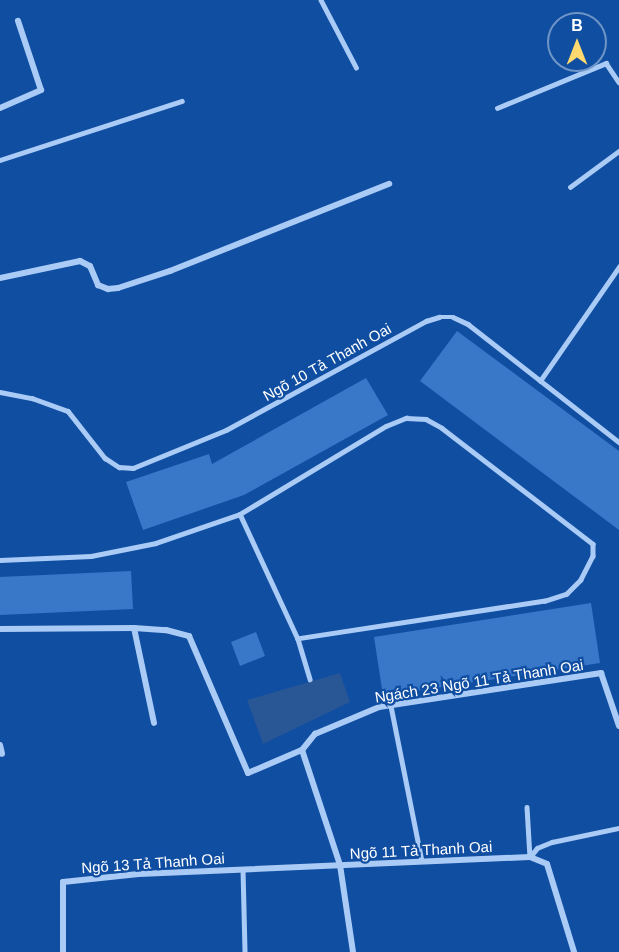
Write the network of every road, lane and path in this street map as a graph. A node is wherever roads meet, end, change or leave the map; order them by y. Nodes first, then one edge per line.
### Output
1 (321, 0) edge
2 (18, 21) dead end
3 (356, 67) dead end
4 (619, 82) edge
5 (182, 101) dead end
6 (0, 108) edge
7 (497, 108) dead end
8 (619, 152) edge
9 (0, 160) edge
10 (389, 184) dead end
11 (570, 187) dead end
12 (619, 267) edge
13 (0, 278) edge
14 (540, 381) junction
15 (0, 392) edge
16 (619, 442) edge
17 (240, 514) junction
18 (0, 560) edge
19 (134, 628) junction
20 (0, 629) edge
21 (298, 639) junction
22 (310, 679) dead end
23 (391, 705) junction
24 (154, 723) dead end
25 (619, 726) edge
26 (0, 745) edge
27 (302, 750) junction
28 (2, 754) dead end
29 (527, 807) dead end
30 (619, 828) edge
31 (530, 857) junction
32 (422, 861) junction
33 (340, 865) junction
34 (243, 869) junction
35 (63, 952) edge
36 (245, 952) edge
37 (353, 952) edge
38 (574, 952) edge

1 - 3 lane
2 - 6 street
4 - 7 lane
5 - 9 lane
8 - 11 lane
10 - 13 street
12 - 14 lane
14 - 15 lane, Ngõ 10 Tả Thanh Oai
14 - 16 lane, Ngõ 10 Tả Thanh Oai
17 - 18 lane
17 - 21 lane
17 - 21 lane
19 - 20 street
19 - 24 street
19 - 27 street
21 - 22 lane
23 - 25 street, Ngách 23 Ngõ 11 Tả Thanh Oai
23 - 27 street, Ngách 23 Ngõ 11 Tả Thanh Oai
23 - 32 lane
26 - 28 street
27 - 33 street, Ngõ 11 Tả Thanh Oai
29 - 31 lane
30 - 31 lane
31 - 32 street, Ngõ 11 Tả Thanh Oai
31 - 38 street
32 - 33 street, Ngõ 11 Tả Thanh Oai
33 - 34 street
33 - 37 street
34 - 35 street, Ngõ 13 Tả Thanh Oai
34 - 36 lane

